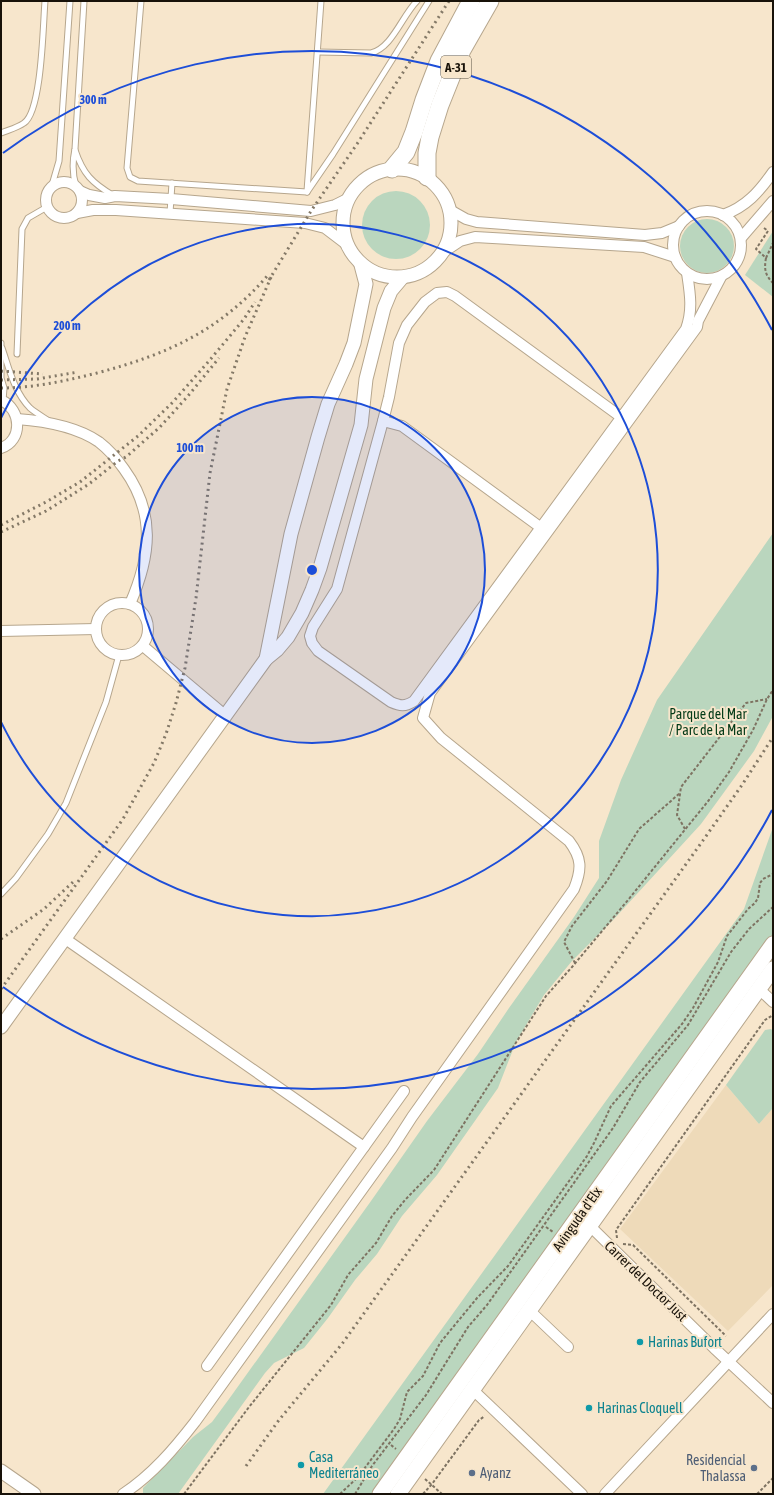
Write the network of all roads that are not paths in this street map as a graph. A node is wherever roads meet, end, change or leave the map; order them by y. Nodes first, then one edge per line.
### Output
1 (45, 1) edge
2 (70, 1) edge
3 (84, 1) edge
4 (141, 1) edge
5 (321, 1) edge
6 (416, 1) edge
7 (429, 1) edge
8 (471, 1) edge
9 (490, 1) edge
10 (318, 52) junction
11 (1, 133) edge
12 (422, 134) junction
13 (75, 149) junction
14 (392, 169) junction
15 (773, 172) edge
16 (427, 177) junction
17 (172, 183) junction
18 (52, 185) junction
19 (78, 188) junction
20 (307, 192) junction
21 (115, 196) junction
22 (349, 198) junction
23 (171, 199) junction
24 (773, 201) edge
25 (47, 207) junction
26 (450, 210) junction
27 (77, 213) junction
28 (170, 213) junction
29 (722, 215) junction
30 (679, 226) junction
31 (741, 238) junction
32 (346, 244) junction
33 (445, 251) junction
34 (675, 257) junction
35 (362, 265) junction
36 (687, 273) junction
37 (721, 277) junction
38 (402, 278) junction
39 (698, 321) junction
40 (686, 329) junction
41 (2, 345) edge
42 (17, 354) dead end
43 (2, 401) edge
44 (621, 417) junction
45 (17, 419) junction
46 (383, 421) junction
47 (53, 423) junction
48 (1, 448) edge
49 (540, 527) junction
50 (130, 604) junction
51 (96, 629) junction
52 (1, 631) edge
53 (143, 646) junction
54 (120, 655) junction
55 (266, 659) junction
56 (226, 716) junction
57 (1, 894) edge
58 (64, 938) junction
59 (773, 944) edge
60 (773, 969) edge
61 (759, 989) junction
62 (773, 1002) edge
63 (1, 1027) edge
64 (404, 1090) dead end
65 (364, 1147) junction
66 (590, 1226) junction
67 (529, 1310) junction
68 (773, 1314) edge
69 (568, 1347) dead end
70 (728, 1362) junction
71 (207, 1366) dead end
72 (472, 1389) junction
73 (773, 1403) edge
74 (1, 1471) edge
75 (126, 1493) edge
76 (34, 1494) edge
77 (380, 1494) edge
78 (398, 1494) edge
79 (582, 1494) edge
80 (605, 1494) edge

1 - 11 lane
2 - 18 lane
3 - 13 lane
4 - 17 lane
5 - 10 lane
6 - 10 lane
7 - 20 lane
8 - 12 highway, A-31
9 - 12 highway, A-31
10 - 20 lane
12 - 14 highway, A-31
12 - 16 highway, A-31
13 - 19 lane
13 - 21 lane
14 - 16 street
14 - 22 street
15 - 29 street
16 - 26 street
17 - 20 lane
17 - 23 lane
18 - 19 street
18 - 25 street
19 - 21 street
19 - 27 street
21 - 23 street
22 - 23 street
22 - 32 street
23 - 28 lane
24 - 31 street
25 - 27 street
25 - 42 lane
26 - 30 street
26 - 33 street
27 - 28 street
28 - 32 street
29 - 30 street
29 - 31 street
30 - 34 street
31 - 37 street
32 - 35 street
33 - 34 street
33 - 38 street
34 - 36 street
35 - 38 street
35 - 55 street
36 - 37 street
36 - 40 street
37 - 39 street
38 - 55 street
39 - 40 street
39 - 75 street
40 - 44 street
41 - 43 lane
41 - 47 lane
43 - 45 street
44 - 46 street
44 - 49 street
45 - 47 street
45 - 48 street
46 - 49 street
46 - 49 street
47 - 50 street
50 - 51 street
50 - 53 street
51 - 52 street
51 - 54 street
53 - 54 street
53 - 56 street
54 - 57 lane
55 - 56 street
56 - 58 street
58 - 63 street
58 - 65 street
59 - 77 main road, Avinguda d'Elx
60 - 61 main road, Avinguda d'Elx
61 - 62 street
61 - 66 main road, Avinguda d'Elx
64 - 65 street
65 - 71 street
66 - 67 main road, Avinguda d'Elx
66 - 70 street, Carrer del Doctor Just
67 - 69 street
67 - 72 main road, Avinguda d'Elx
68 - 70 street
70 - 73 street, Carrer del Doctor Just
70 - 80 street
72 - 78 main road, Avinguda d'Elx
72 - 79 street
74 - 76 street

